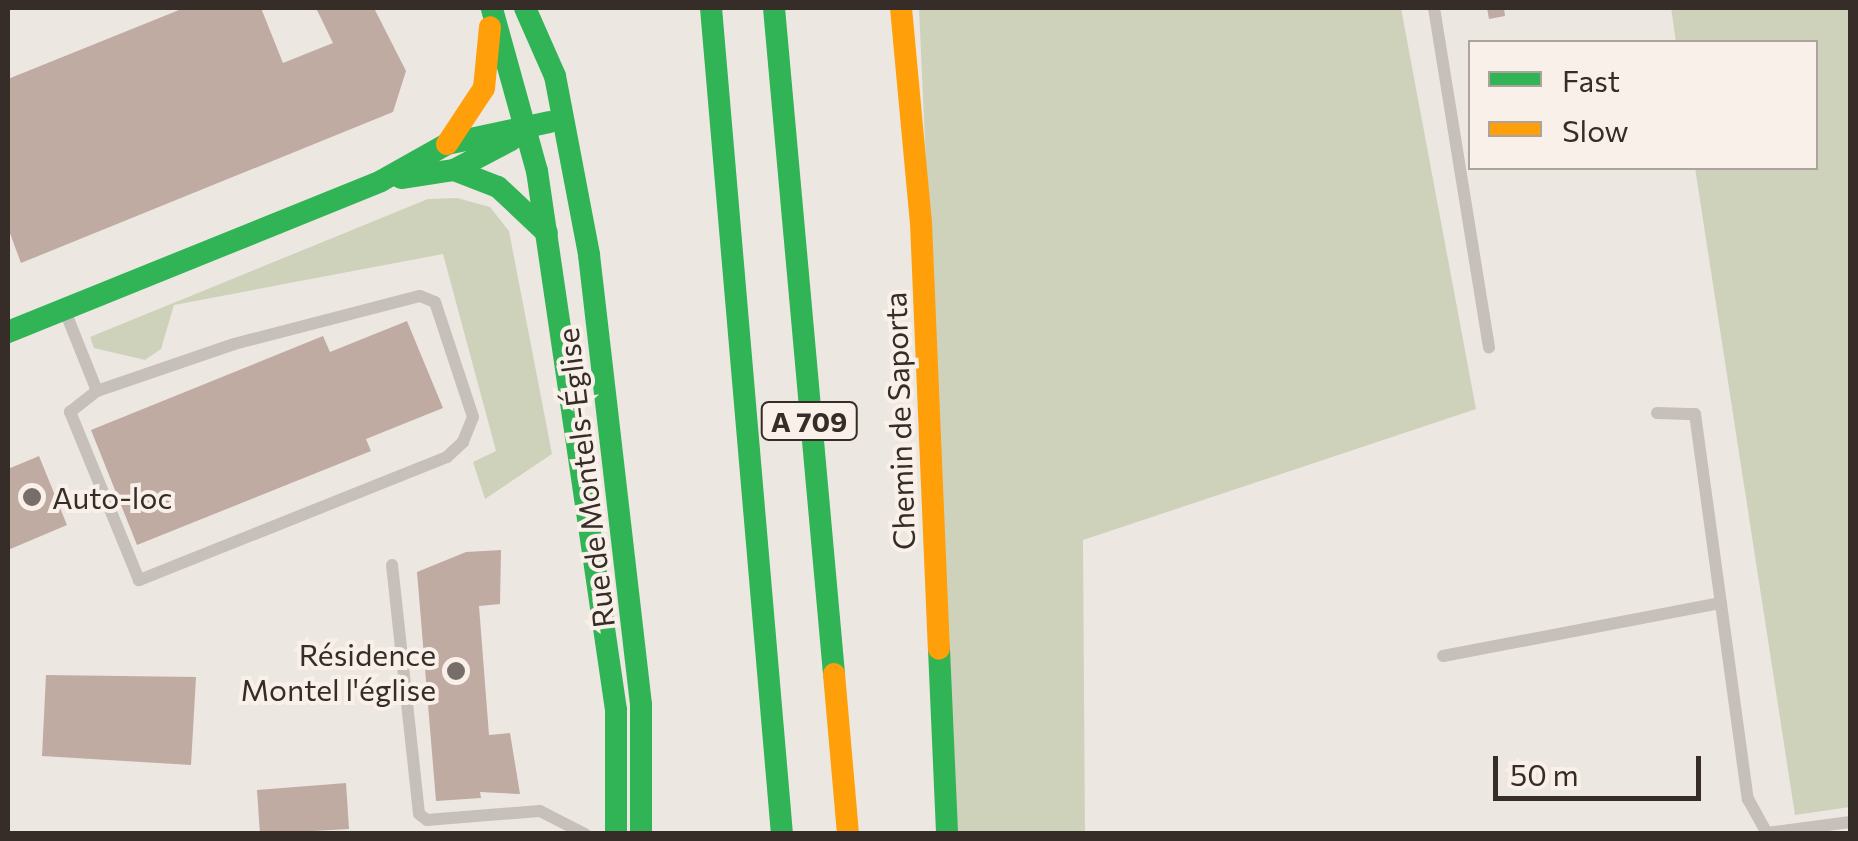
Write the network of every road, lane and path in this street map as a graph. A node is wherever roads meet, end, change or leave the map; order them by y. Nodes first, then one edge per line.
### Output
1 (492, 8) edge
2 (525, 8) edge
3 (711, 8) edge
4 (774, 8) edge
5 (901, 8) edge
6 (1434, 8) edge
7 (565, 118) junction
8 (527, 128) junction
9 (446, 144) junction
10 (454, 170) junction
11 (380, 181) junction
12 (547, 233) junction
13 (64, 309) junction
14 (8, 332) edge
15 (1489, 348) dead end
16 (97, 391) junction
17 (1657, 413) dead end
18 (392, 565) dead end
19 (1721, 604) junction
20 (1442, 656) dead end
21 (1850, 822) edge
22 (579, 833) edge
23 (616, 834) edge
24 (641, 834) edge
25 (782, 834) edge
26 (848, 834) edge
27 (946, 834) edge

1 - 8 main road, Rue de Montels-Église
1 - 9 main road
2 - 7 main road, Rue de Montels-Église
3 - 25 main road, A 709
4 - 26 main road, A 709
5 - 27 main road, Chemin de Saporta
6 - 15 lane
7 - 8 main road
7 - 24 main road, Rue de Montels-Église
8 - 9 main road
8 - 10 main road
8 - 12 main road, Rue de Montels-Église
9 - 11 main road
10 - 11 main road
10 - 12 main road
11 - 13 main road
12 - 23 main road, Rue de Montels-Église
13 - 14 main road
13 - 16 lane
16 - 16 lane
17 - 19 lane
18 - 22 lane
19 - 20 lane
19 - 21 lane

